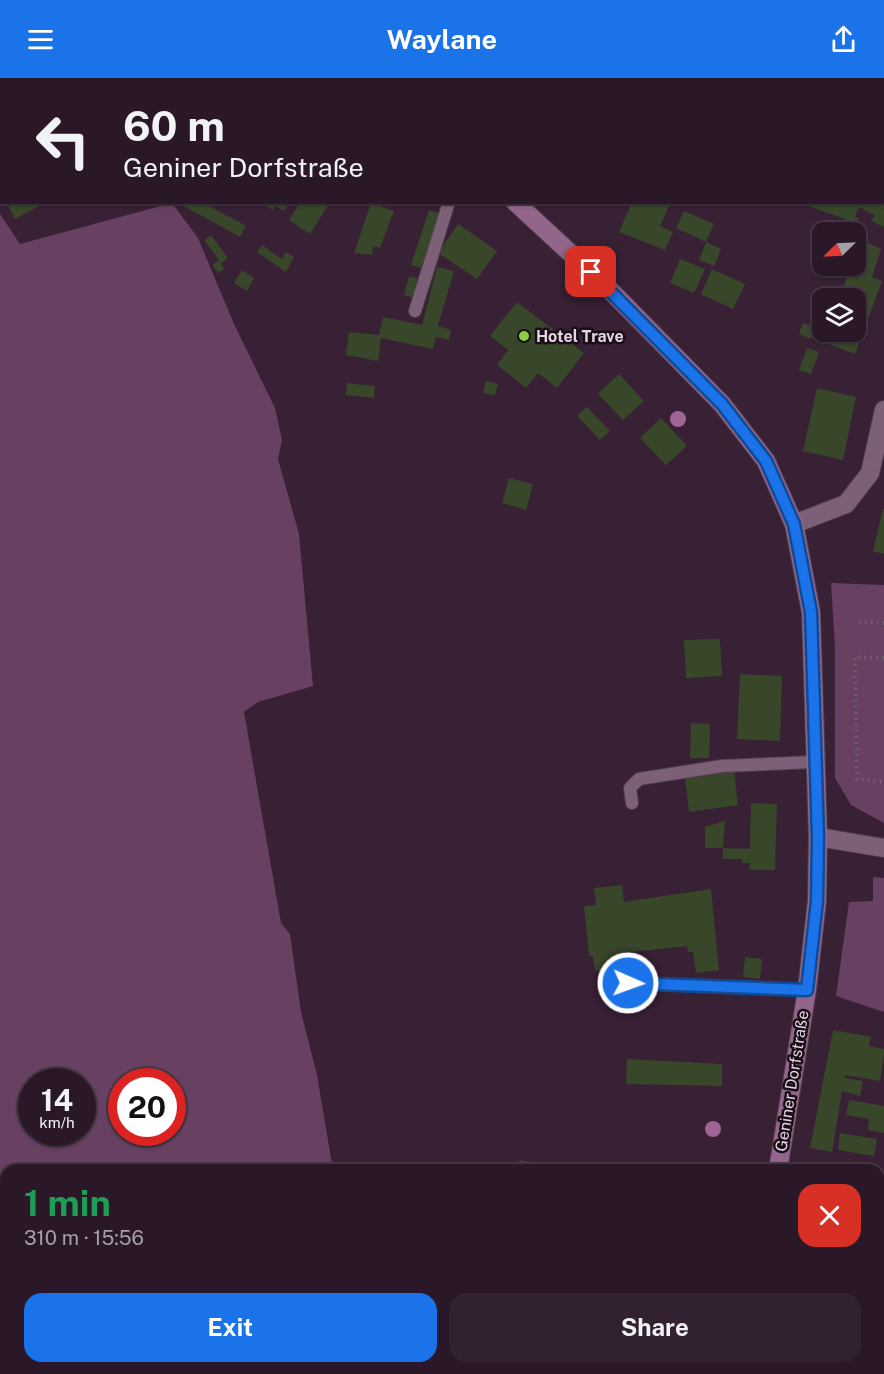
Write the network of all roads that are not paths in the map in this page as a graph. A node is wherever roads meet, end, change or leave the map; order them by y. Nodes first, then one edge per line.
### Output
1 (447, 204) edge
2 (516, 204) edge
3 (416, 311) dead end
4 (884, 410) edge
5 (881, 441) edge
6 (794, 524) junction
7 (814, 762) junction
8 (632, 803) dead end
9 (818, 837) junction
10 (884, 848) edge
11 (628, 983) dead end
12 (807, 990) junction
13 (779, 1164) edge

1 - 3 lane
2 - 6 main road, Geniner Dorfstraße
4 - 5 street
5 - 6 street
6 - 7 main road, Geniner Dorfstraße
7 - 8 lane
7 - 9 main road, Geniner Dorfstraße
9 - 10 street
9 - 12 main road, Geniner Dorfstraße
11 - 12 lane
12 - 13 main road, Geniner Dorfstraße

